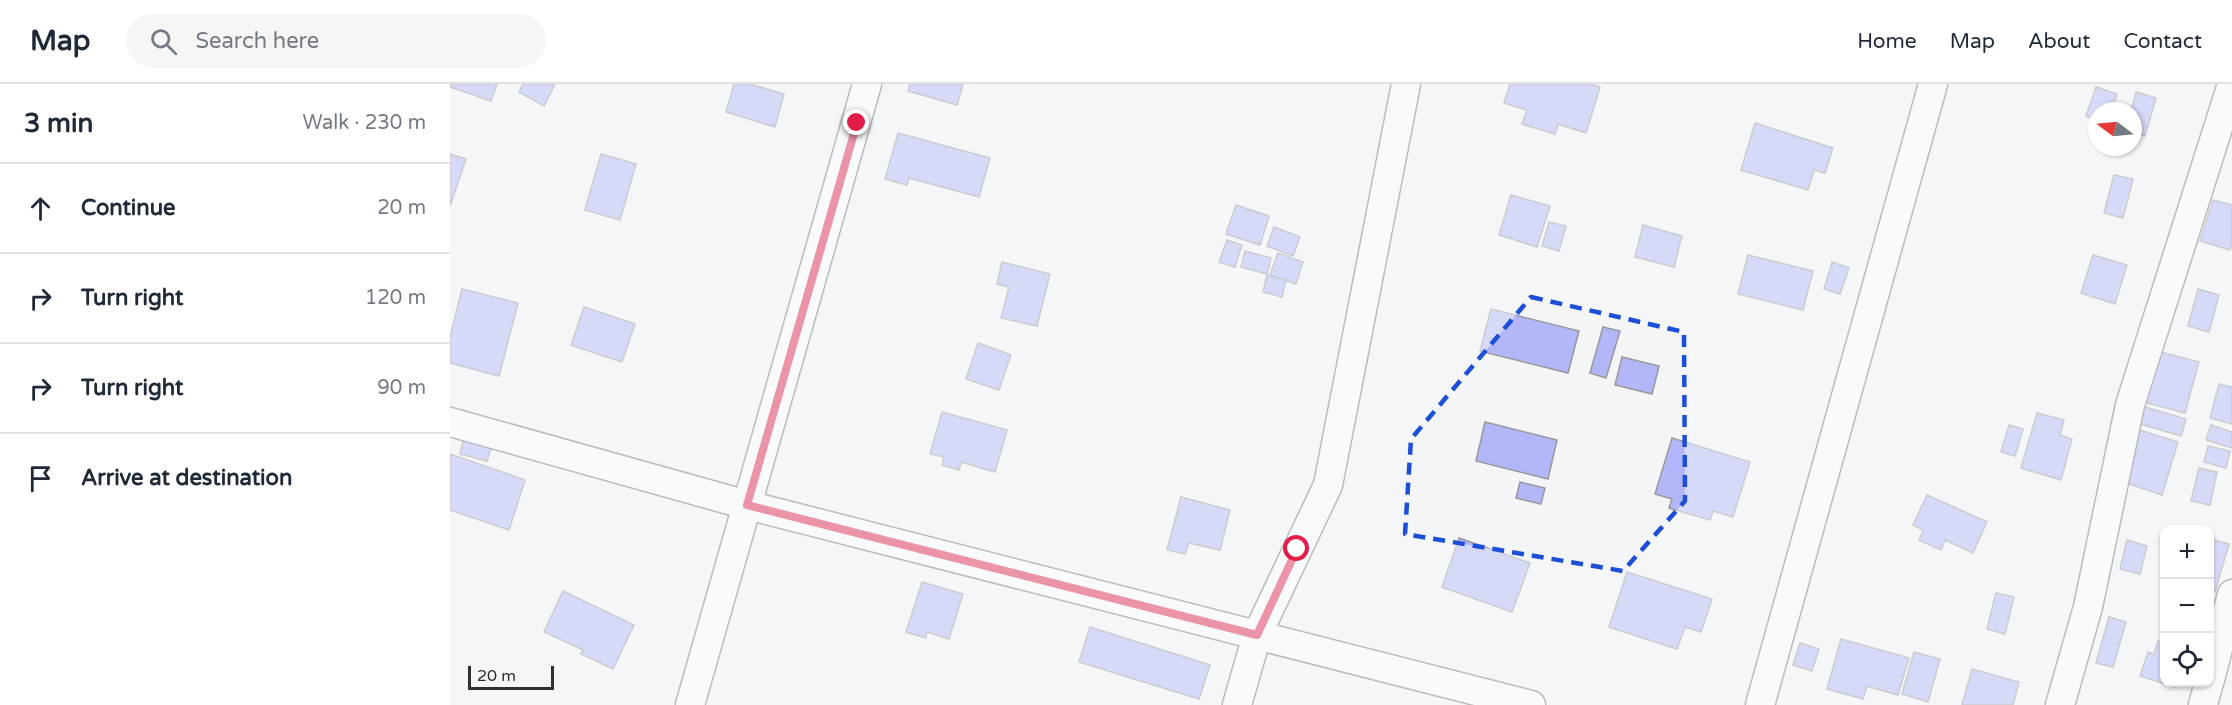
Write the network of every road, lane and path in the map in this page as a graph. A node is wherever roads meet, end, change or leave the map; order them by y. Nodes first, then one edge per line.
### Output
1 (867, 84) edge
2 (1406, 84) edge
3 (1934, 84) edge
4 (2232, 84) edge
5 (450, 422) edge
6 (747, 505) junction
7 (2232, 594) edge
8 (1257, 635) junction
9 (2214, 662) edge
10 (2208, 687) edge
11 (690, 705) edge
12 (1237, 705) edge
13 (1531, 705) edge
14 (1760, 705) edge
15 (2060, 705) edge
16 (2203, 705) edge

1 - 6 street
2 - 8 street
3 - 14 street
4 - 15 street
5 - 6 street
6 - 8 street
6 - 11 street
7 - 9 street
8 - 12 street
8 - 13 street
10 - 16 street

